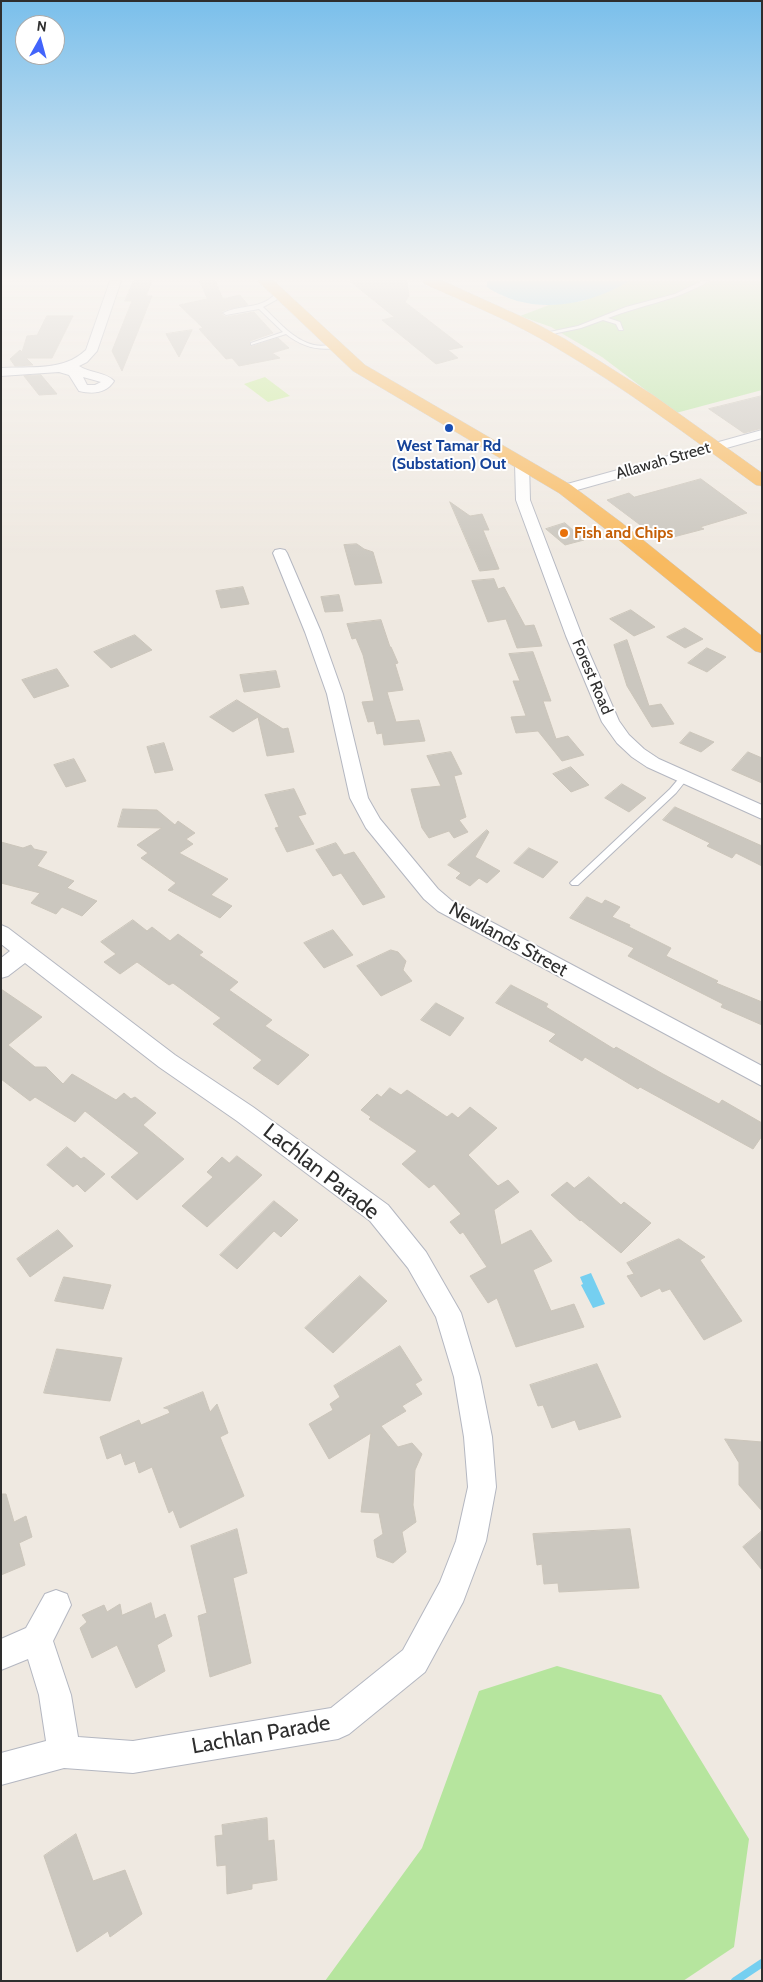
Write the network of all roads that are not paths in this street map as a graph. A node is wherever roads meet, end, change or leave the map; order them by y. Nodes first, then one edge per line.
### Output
1 (367, 373) edge
2 (609, 373) edge
3 (762, 434) edge
4 (714, 447) junction
5 (522, 463) junction
6 (762, 480) edge
7 (559, 486) junction
8 (523, 489) junction
9 (280, 553) dead end
10 (762, 647) edge
11 (684, 778) junction
12 (762, 813) edge
13 (575, 883) dead end
14 (1, 933) edge
15 (24, 952) junction
16 (1, 970) edge
17 (762, 1077) edge
18 (56, 1605) dead end
19 (36, 1639) junction
20 (1, 1655) edge
21 (64, 1752) junction
22 (1, 1769) edge

1 - 5 highway
2 - 4 highway
3 - 4 street, Allawah Street
4 - 6 highway
4 - 7 street, Allawah Street
5 - 7 highway
5 - 8 street, Forest Road
7 - 8 street, Allawah Street
7 - 10 highway
8 - 11 street, Forest Road
9 - 17 street, Newlands Street
11 - 12 street, Forest Road
11 - 13 lane
14 - 15 street, Lachlan Parade
15 - 16 street
15 - 21 street, Lachlan Parade
18 - 19 street
19 - 20 street
19 - 21 street
21 - 22 street, Lachlan Parade

